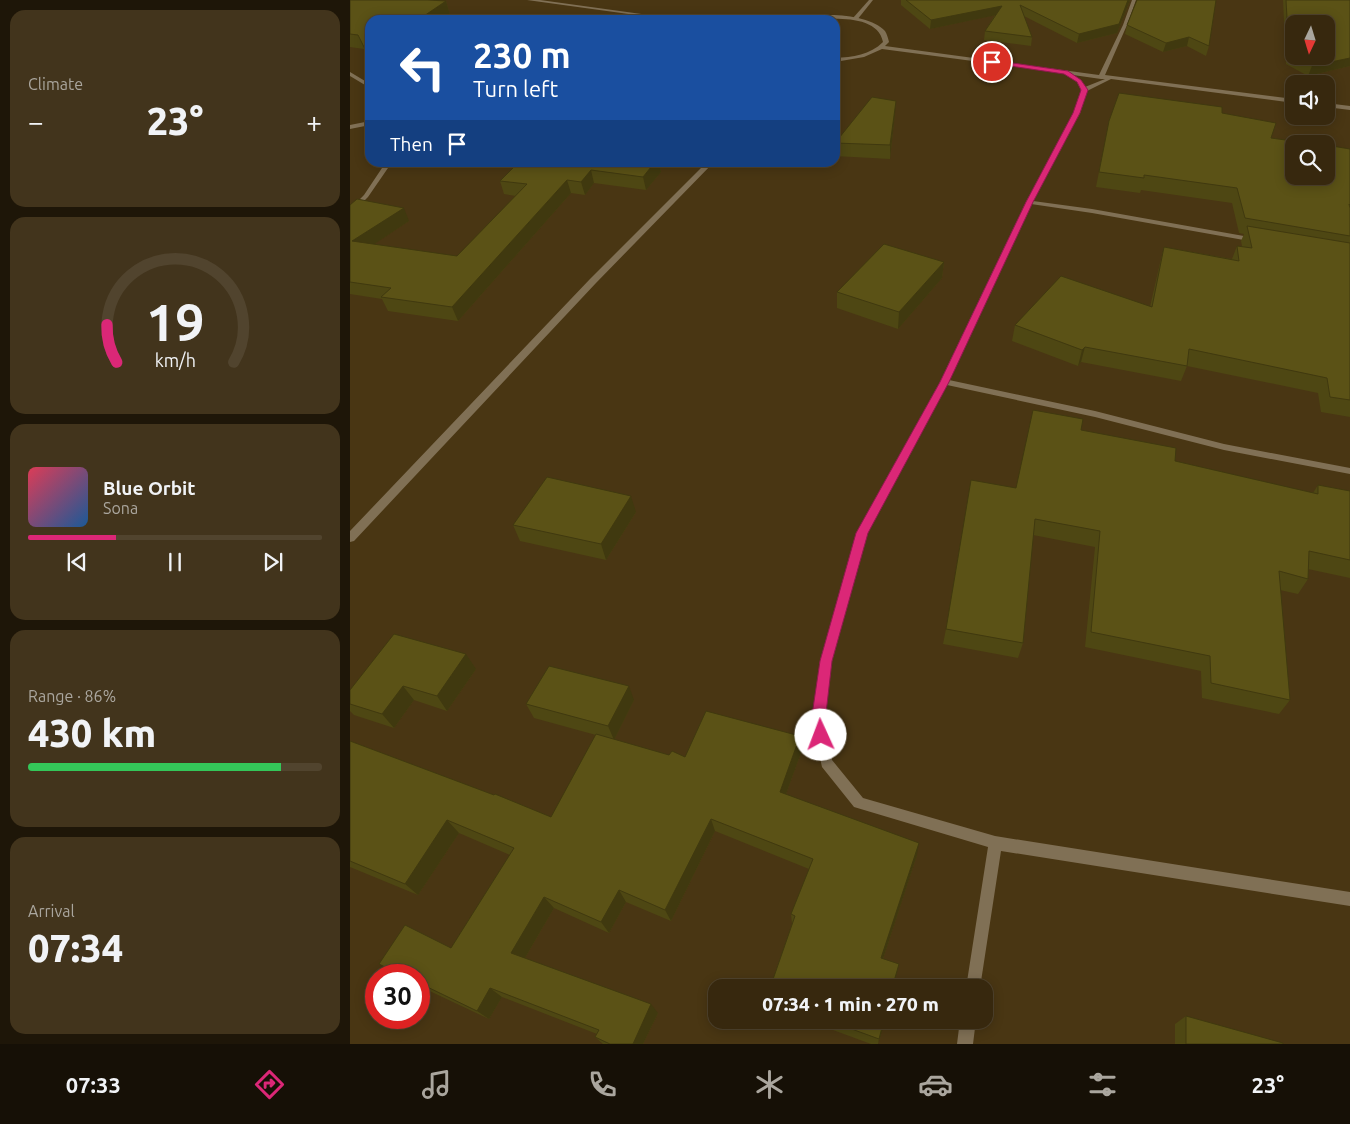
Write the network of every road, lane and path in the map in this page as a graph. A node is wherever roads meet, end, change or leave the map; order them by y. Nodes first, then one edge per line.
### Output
1 (529, 0) edge
2 (871, 0) edge
3 (1134, 0) edge
4 (639, 14) joint
5 (646, 15) edge
6 (840, 18) edge
7 (855, 20) junction
8 (882, 47) junction
9 (840, 60) edge
10 (1066, 72) junction
11 (350, 74) edge
12 (1101, 77) junction
13 (1110, 78) junction
14 (365, 83) edge
15 (1084, 90) junction
16 (1285, 100) edge
17 (1335, 106) edge
18 (1350, 108) edge
19 (365, 123) edge
20 (350, 127) edge
21 (385, 167) edge
22 (706, 167) edge
23 (1029, 202) junction
24 (350, 214) edge
25 (1262, 241) edge
26 (944, 382) junction
27 (1350, 471) edge
28 (350, 538) edge
29 (995, 843) junction
30 (1350, 899) edge
31 (974, 979) edge
32 (967, 1029) edge
33 (965, 1044) edge

1 - 4 street
2 - 7 street
3 - 12 street
4 - 5 street
6 - 7 street
7 - 8 street
8 - 9 street
8 - 10 street
10 - 12 street
10 - 15 street
11 - 14 street
12 - 13 street
13 - 15 street
13 - 16 street
15 - 23 street
17 - 18 street
19 - 20 street
21 - 24 street
22 - 28 street
23 - 25 street
23 - 26 street
26 - 27 street
26 - 29 street
29 - 30 street
29 - 31 street
32 - 33 street

